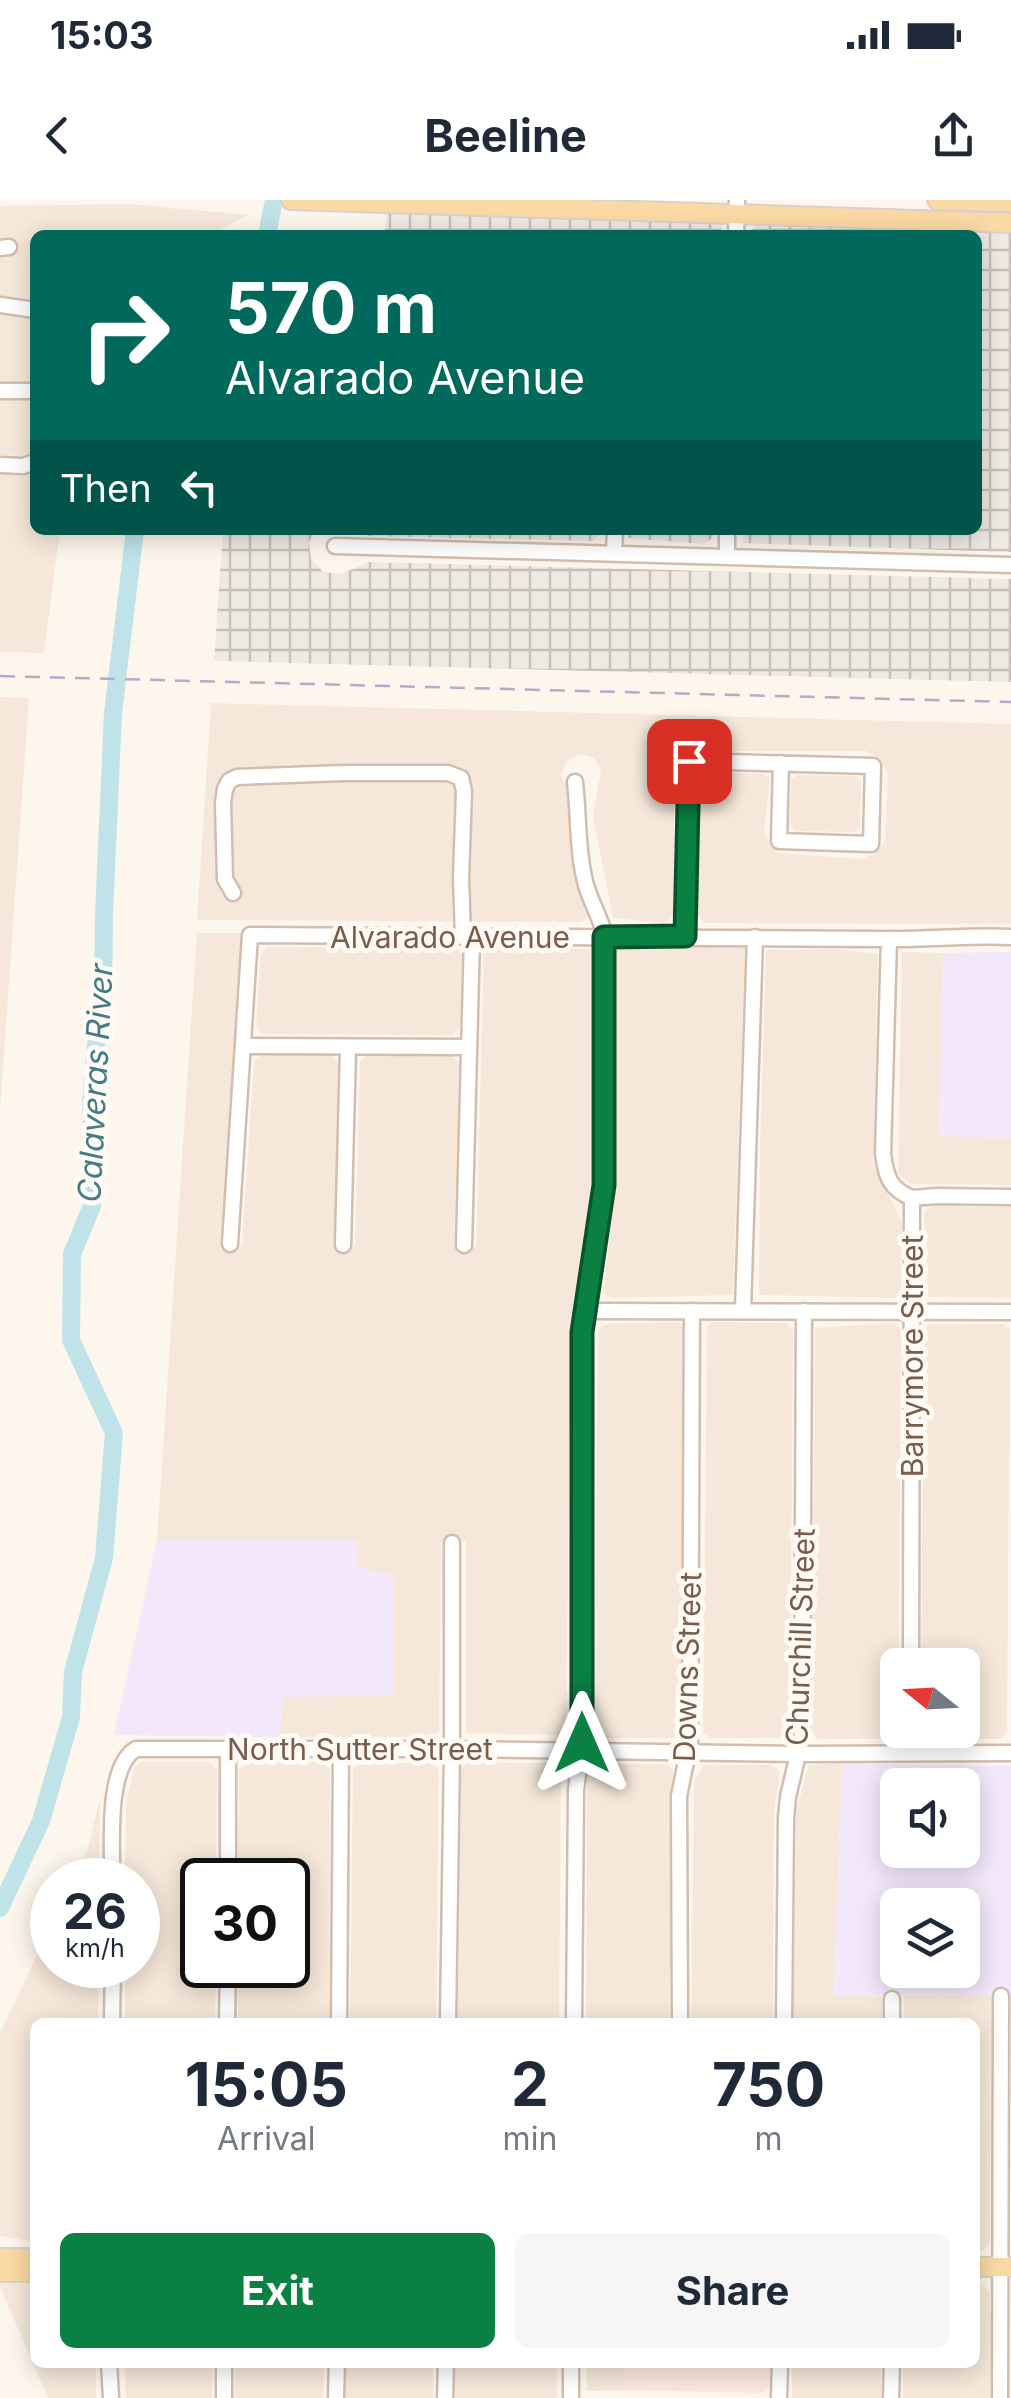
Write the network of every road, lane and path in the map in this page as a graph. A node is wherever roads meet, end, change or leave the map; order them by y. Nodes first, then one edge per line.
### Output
1 (292, 200) edge
2 (937, 200) edge
3 (358, 202) edge
4 (1011, 202) edge
5 (453, 203) edge
6 (531, 204) edge
7 (736, 208) edge
8 (1011, 222) edge
9 (0, 305) edge
10 (30, 309) edge
11 (0, 391) edge
12 (30, 391) edge
13 (30, 464) edge
14 (0, 466) edge
15 (615, 535) edge
16 (728, 535) edge
17 (334, 546) dead end
18 (614, 554) junction
19 (727, 556) junction
20 (1011, 565) edge
21 (781, 763) junction
22 (575, 782) dead end
23 (233, 893) dead end
24 (685, 936) junction
25 (468, 937) junction
26 (604, 937) junction
27 (755, 937) junction
28 (1011, 937) edge
29 (889, 940) junction
30 (243, 1046) junction
31 (468, 1047) junction
32 (348, 1048) junction
33 (1011, 1197) edge
34 (912, 1198) junction
35 (230, 1244) dead end
36 (343, 1245) dead end
37 (464, 1245) dead end
38 (743, 1310) junction
39 (586, 1311) junction
40 (692, 1311) junction
41 (804, 1311) junction
42 (912, 1311) junction
43 (1011, 1312) edge
44 (452, 1543) dead end
45 (911, 1648) edge
46 (910, 1748) edge
47 (228, 1749) junction
48 (341, 1750) junction
49 (452, 1750) junction
50 (582, 1752) junction
51 (910, 1752) junction
52 (688, 1753) junction
53 (1011, 1753) edge
54 (799, 1754) junction
55 (112, 1858) edge
56 (228, 1858) edge
57 (112, 1988) edge
58 (228, 1988) edge
59 (1001, 1996) dead end
60 (892, 1999) dead end
61 (112, 2018) edge
62 (227, 2018) edge
63 (339, 2018) edge
64 (448, 2018) edge
65 (574, 2018) edge
66 (680, 2018) edge
67 (784, 2018) edge
68 (892, 2018) edge
69 (1006, 2086) edge
70 (0, 2258) edge
71 (30, 2258) edge
72 (980, 2267) edge
73 (1006, 2267) edge
74 (0, 2272) edge
75 (30, 2272) edge
76 (109, 2368) edge
77 (224, 2368) edge
78 (337, 2368) edge
79 (446, 2368) edge
80 (572, 2368) edge
81 (780, 2368) edge
82 (892, 2368) edge
83 (111, 2398) edge
84 (224, 2398) edge
85 (336, 2398) edge
86 (445, 2398) edge
87 (571, 2398) edge
88 (779, 2398) edge
89 (892, 2398) edge
90 (1000, 2398) edge

1 - 3 main road
2 - 4 main road
3 - 5 main road
5 - 6 main road
6 - 7 main road
7 - 8 main road
9 - 10 street
11 - 12 street
13 - 14 street
15 - 18 street
16 - 19 street
17 - 18 street
18 - 19 street
19 - 20 street
21 - 21 street
21 - 24 street
22 - 26 street
23 - 25 street
24 - 26 street, Alvarado Avenue
24 - 27 street, Alvarado Avenue
25 - 26 street, Alvarado Avenue
25 - 30 street, Alvarado Avenue
25 - 31 street
26 - 39 street
27 - 29 street, Alvarado Avenue
27 - 38 street
28 - 29 street, Alvarado Avenue
29 - 34 street, Barrymore Street
30 - 32 street
30 - 35 street
31 - 32 street
31 - 37 street
32 - 36 street
33 - 34 street
34 - 42 street, Barrymore Street
38 - 40 street
38 - 41 street
39 - 40 street
39 - 50 street
40 - 52 street, Downs Street
41 - 42 street
41 - 54 street, Churchill Street
42 - 43 street
42 - 45 street, Barrymore Street
44 - 49 street
46 - 51 street
47 - 48 street, North Sutter Street
47 - 55 street, North Sutter Street
47 - 56 street
48 - 49 street, North Sutter Street
48 - 63 street
49 - 50 street, North Sutter Street
49 - 64 street
50 - 52 street, North Sutter Street
50 - 65 street
51 - 53 street, North Sutter Street
51 - 54 street, North Sutter Street
52 - 54 street, North Sutter Street
52 - 66 street, Downs Street
54 - 67 street, Churchill Street
57 - 61 street
58 - 62 street
59 - 69 street
60 - 68 street
69 - 73 street
70 - 71 main road
72 - 73 main road
73 - 90 street
74 - 75 main road
76 - 83 street
77 - 84 street
78 - 85 street
79 - 86 street
80 - 87 street
81 - 88 street
82 - 89 street

